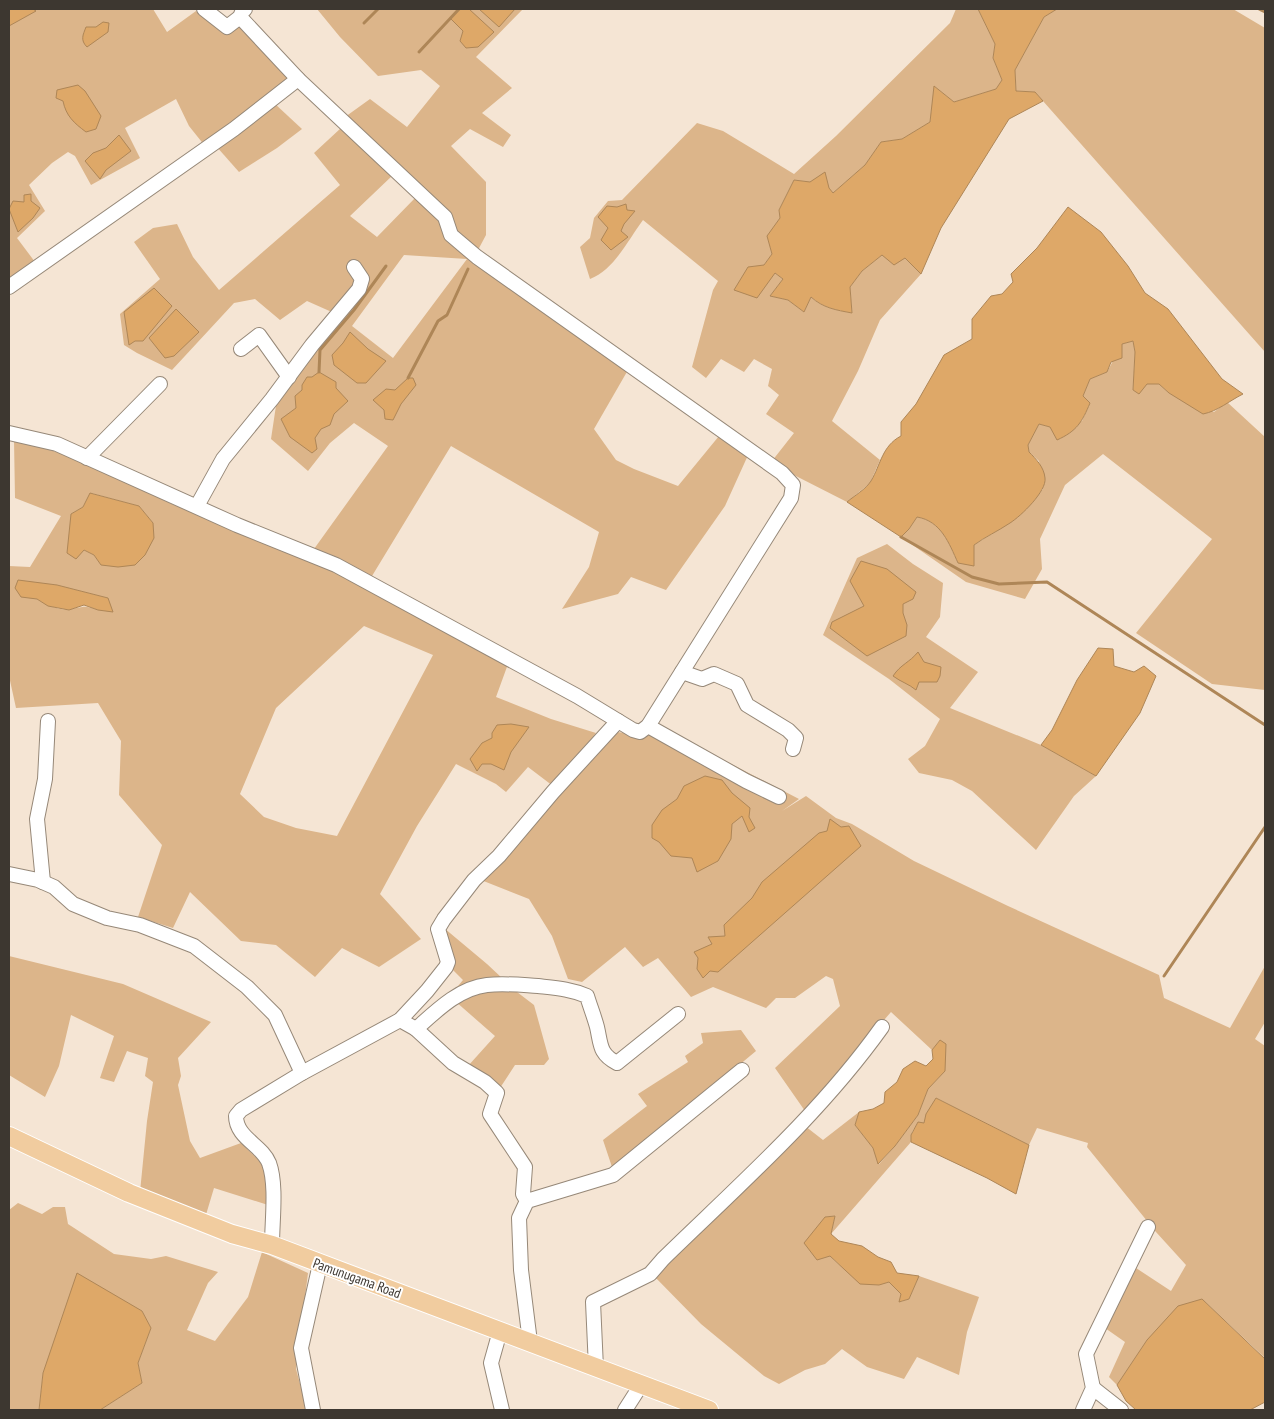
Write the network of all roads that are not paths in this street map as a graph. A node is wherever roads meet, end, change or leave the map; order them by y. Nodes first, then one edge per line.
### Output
1 (204, 9) edge
2 (243, 13) edge
3 (298, 79) junction
4 (354, 267) dead end
5 (9, 287) edge
6 (241, 349) dead end
7 (289, 377) junction
8 (160, 384) dead end
9 (9, 433) edge
10 (87, 458) junction
11 (197, 506) junction
12 (682, 672) junction
13 (48, 721) dead end
14 (618, 721) junction
15 (648, 726) junction
16 (793, 749) dead end
17 (779, 797) dead end
18 (9, 874) edge
19 (43, 882) junction
20 (678, 1014) dead end
21 (400, 1020) junction
22 (882, 1028) dead end
23 (416, 1029) junction
24 (742, 1070) dead end
25 (302, 1073) junction
26 (9, 1136) edge
27 (527, 1202) junction
28 (1148, 1227) dead end
29 (272, 1245) junction
30 (320, 1264) junction
31 (500, 1331) junction
32 (530, 1342) junction
33 (596, 1368) junction
34 (641, 1385) junction
35 (1093, 1388) junction
36 (314, 1410) edge
37 (502, 1410) edge
38 (625, 1410) edge
39 (709, 1410) edge
40 (1083, 1410) edge
41 (1121, 1410) edge

1 - 2 street
2 - 3 street
3 - 5 street
3 - 12 street
4 - 7 street
6 - 7 street
7 - 11 street
8 - 10 street
9 - 10 street
10 - 11 street
11 - 14 street
12 - 15 street
12 - 16 street
13 - 19 street
14 - 15 street
14 - 21 street
15 - 17 street
18 - 19 street
19 - 25 street
20 - 23 street
21 - 23 street
21 - 25 street
22 - 33 street
23 - 27 street
24 - 27 street
25 - 29 street
26 - 29 main road, Pamunugama Road
27 - 32 street
28 - 35 street
29 - 30 main road, Pamunugama Road
30 - 31 main road, Pamunugama Road
30 - 36 street
31 - 32 main road, Pamunugama Road
31 - 37 street
32 - 33 main road, Pamunugama Road
33 - 34 main road, Pamunugama Road
34 - 38 street
34 - 39 main road, Pamunugama Road
35 - 40 street
35 - 41 street

